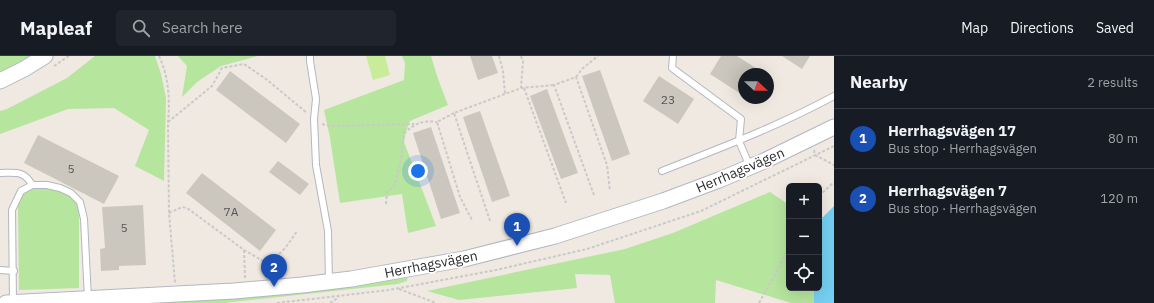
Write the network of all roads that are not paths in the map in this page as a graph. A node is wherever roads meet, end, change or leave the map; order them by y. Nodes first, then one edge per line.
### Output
1 (45, 56) edge
2 (310, 56) edge
3 (673, 56) edge
4 (0, 81) edge
5 (834, 96) edge
6 (834, 127) edge
7 (739, 141) junction
8 (750, 166) junction
9 (662, 171) dead end
10 (0, 173) edge
11 (32, 185) junction
12 (0, 270) edge
13 (14, 271) junction
14 (328, 282) junction
15 (88, 299) junction
16 (6, 303) edge
17 (14, 303) edge

1 - 4 street
2 - 14 lane
3 - 7 lane
5 - 7 lane
6 - 8 street, Herrhagsvägen
7 - 8 lane
7 - 9 lane
8 - 14 street, Herrhagsvägen
10 - 11 lane
11 - 13 lane
11 - 15 lane
12 - 13 lane
13 - 17 lane
14 - 15 street, Herrhagsvägen
15 - 17 street, Herrhagsvägen
16 - 17 street, Herrhagsvägen

